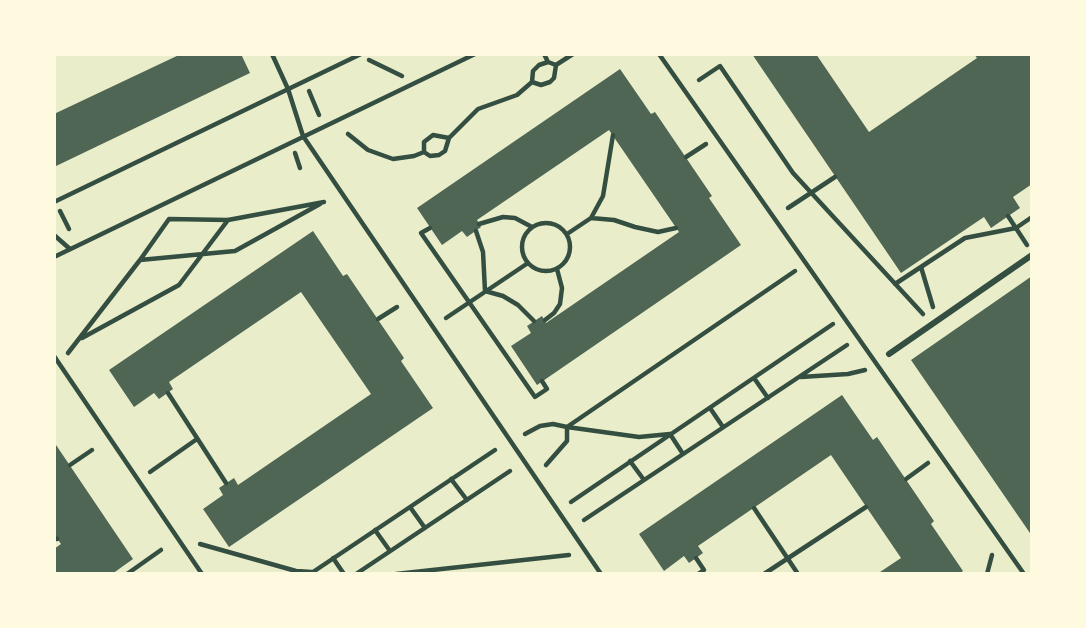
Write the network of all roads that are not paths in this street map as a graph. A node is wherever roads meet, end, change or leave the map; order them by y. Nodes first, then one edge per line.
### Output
1 (272, 54) edge
2 (361, 54) edge
3 (475, 54) edge
4 (659, 54) edge
5 (288, 89) junction
6 (303, 136) junction
7 (54, 202) edge
8 (54, 235) edge
9 (70, 249) junction
10 (1032, 253) edge
11 (54, 257) edge
12 (889, 354) dead end
13 (54, 356) edge
14 (202, 574) edge
15 (601, 574) edge
16 (1024, 574) edge

1 - 5 lane
2 - 5 lane
3 - 6 lane
4 - 16 lane
5 - 6 lane
5 - 7 lane
6 - 9 lane
6 - 15 lane
8 - 9 lane
9 - 11 lane
10 - 12 street
13 - 14 lane

